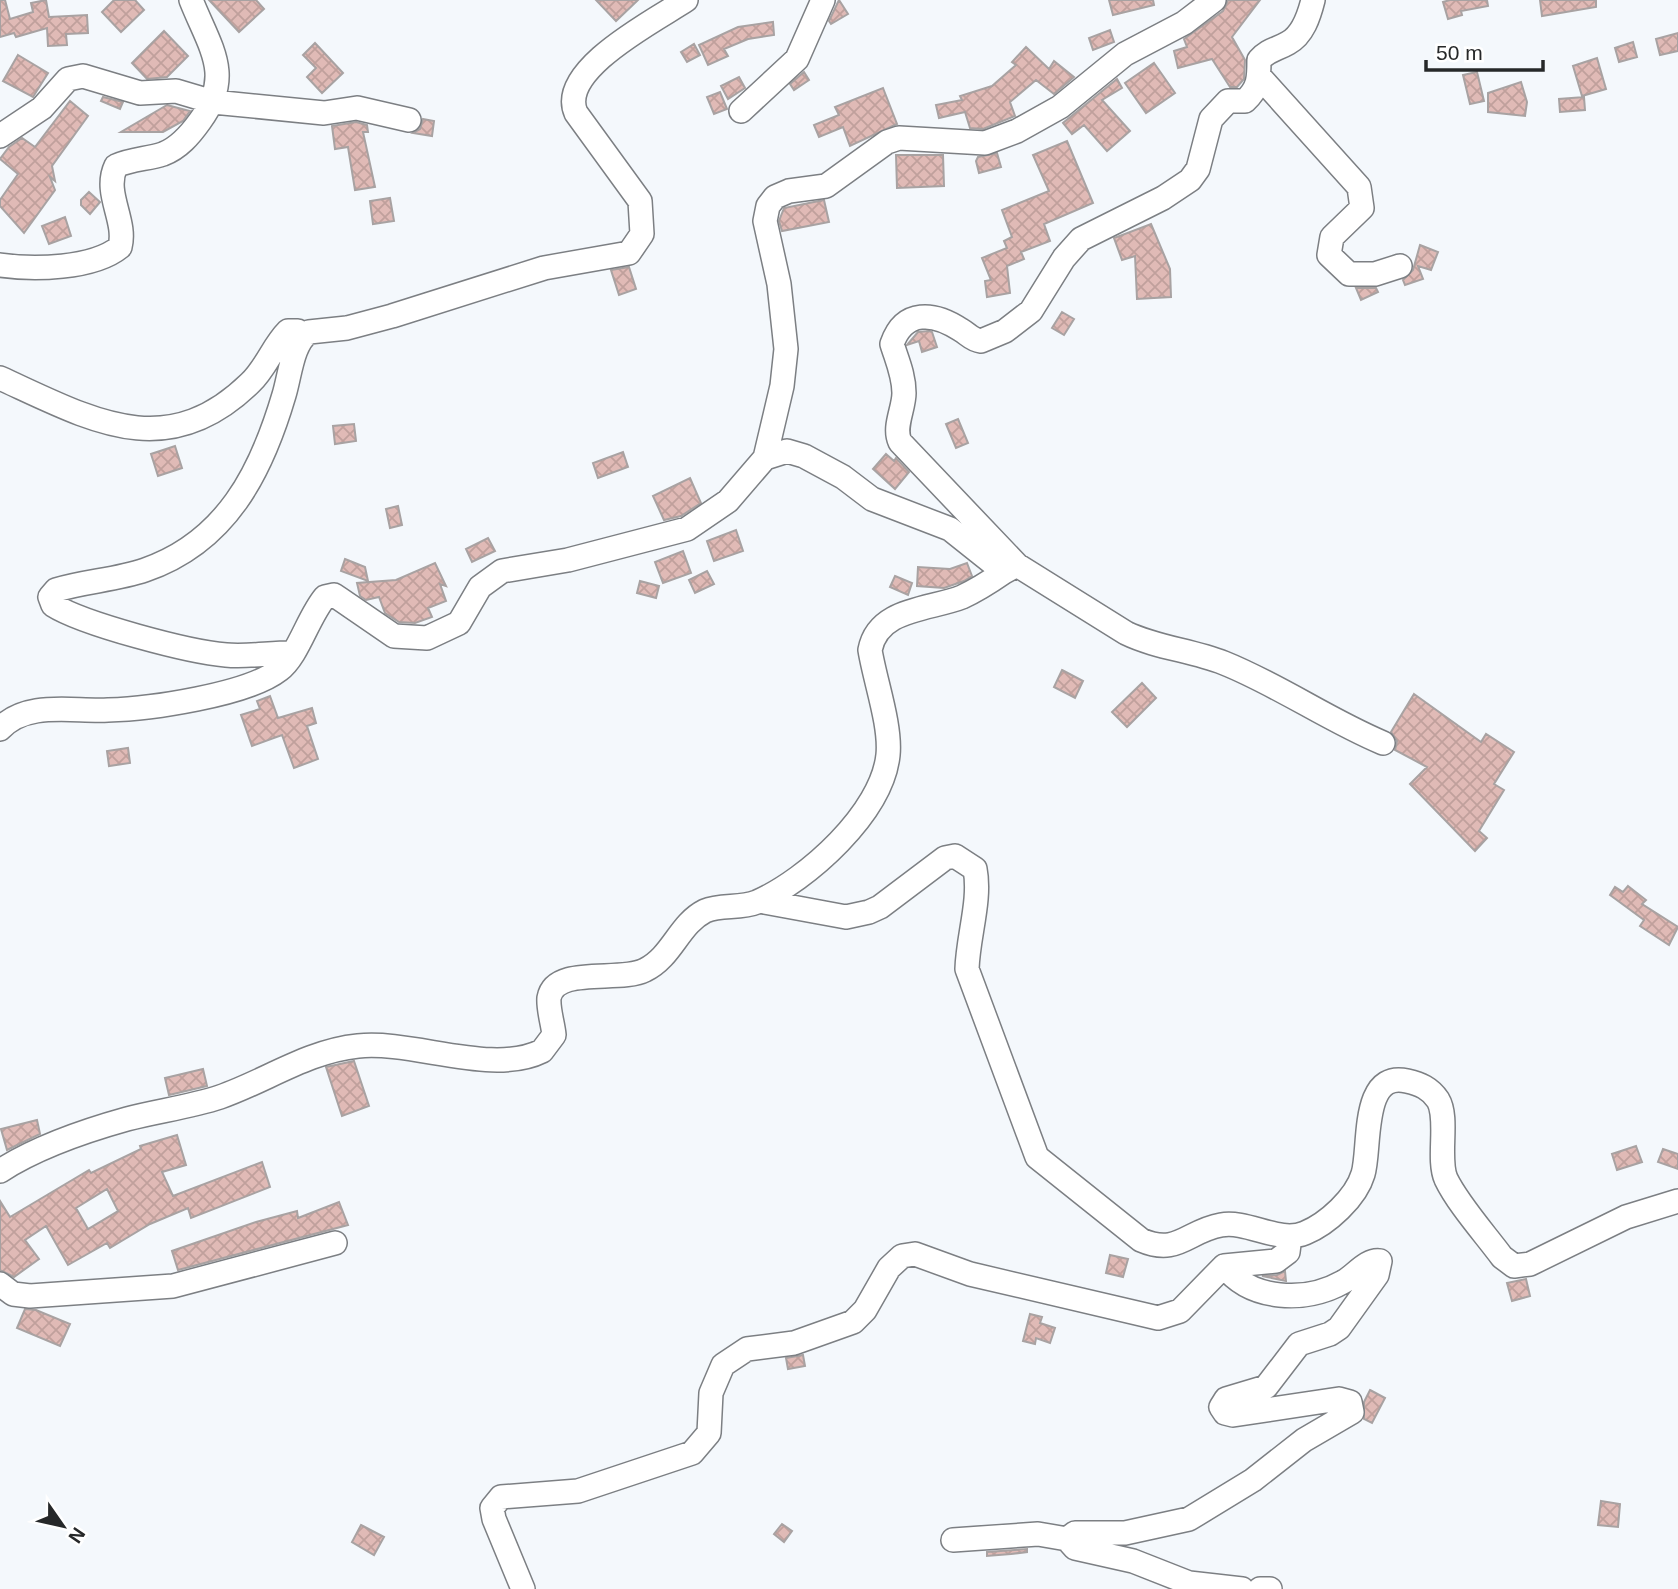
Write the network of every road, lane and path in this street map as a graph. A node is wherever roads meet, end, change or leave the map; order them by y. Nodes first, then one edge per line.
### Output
1 (191, 0) edge
2 (686, 0) edge
3 (823, 0) edge
4 (1214, 0) edge
5 (1313, 0) edge
6 (1259, 76) junction
7 (213, 102) junction
8 (741, 111) dead end
9 (409, 120) dead end
10 (0, 136) edge
11 (0, 265) edge
12 (1400, 266) dead end
13 (303, 335) junction
14 (0, 378) edge
15 (765, 458) junction
16 (1011, 569) junction
17 (291, 653) junction
18 (0, 729) edge
19 (1383, 743) dead end
20 (759, 901) junction
21 (0, 1171) edge
22 (1678, 1201) edge
23 (1290, 1236) junction
24 (335, 1243) dead end
25 (1224, 1266) junction
26 (0, 1284) edge
27 (1067, 1539) junction
28 (953, 1540) dead end
29 (523, 1589) edge
30 (1242, 1589) edge
31 (1259, 1589) edge
32 (1270, 1589) edge

1 - 7 street
2 - 13 street
3 - 8 street
4 - 15 street
5 - 6 street
6 - 12 street
6 - 16 street
7 - 9 street
7 - 10 street
7 - 11 street
13 - 14 street
13 - 17 street
15 - 16 street
15 - 17 street
16 - 19 street
16 - 20 street
17 - 18 street
20 - 21 street
20 - 23 street
22 - 23 street
23 - 25 street
24 - 26 street
25 - 27 street
25 - 29 street
27 - 28 street
27 - 30 street
31 - 32 street

